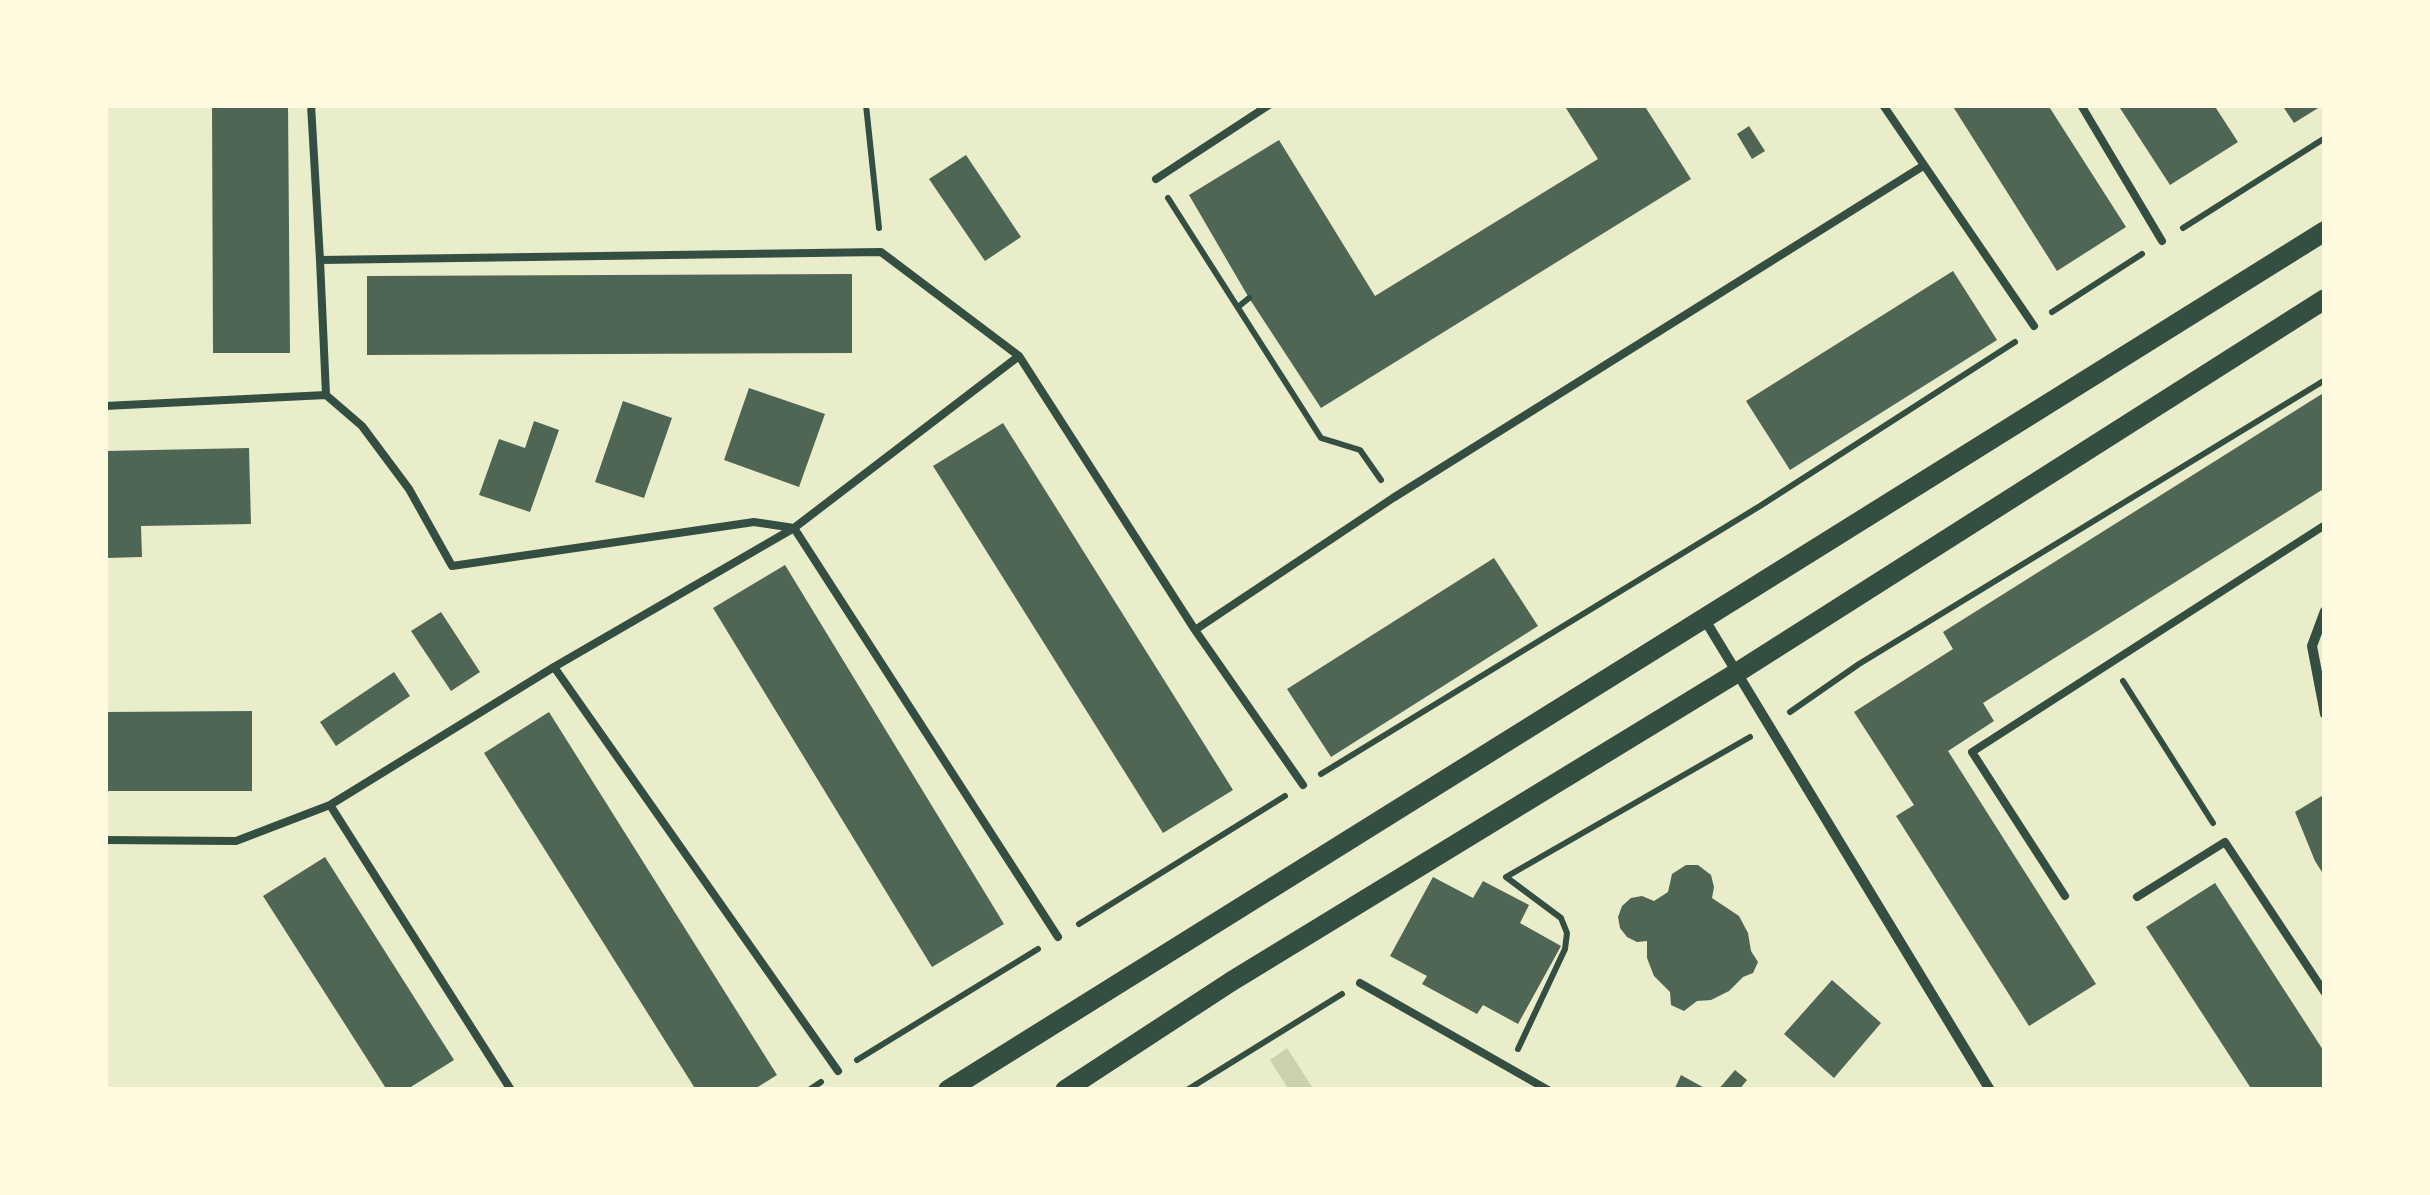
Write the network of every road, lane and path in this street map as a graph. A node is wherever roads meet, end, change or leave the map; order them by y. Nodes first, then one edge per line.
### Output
1 (312, 105) edge
2 (866, 105) edge
3 (1269, 105) edge
4 (1883, 105) edge
5 (2081, 105) edge
6 (2325, 138) edge
7 (1923, 166) junction
8 (1156, 179) joint
9 (2325, 230) edge
10 (2162, 242) junction
11 (881, 252) junction
12 (320, 260) junction
13 (1249, 298) dead end
14 (2325, 299) edge
15 (1238, 307) junction
16 (2034, 326) junction
17 (1019, 356) junction
18 (2325, 380) edge
19 (326, 395) junction
20 (105, 406) edge
21 (1394, 498) junction
22 (2325, 525) edge
23 (794, 528) junction
24 (2325, 612) edge
25 (1705, 620) junction
26 (1195, 630) junction
27 (2112, 664) junction
28 (554, 667) junction
29 (1738, 672) junction
30 (2325, 714) edge
31 (1770, 726) junction
32 (1303, 785) junction
33 (330, 805) junction
34 (105, 840) edge
35 (2225, 842) junction
36 (2065, 896) dead end
37 (2137, 897) dead end
38 (1058, 937) junction
39 (2321, 980) edge
40 (1360, 982) joint
41 (2325, 994) edge
42 (1509, 1068) junction
43 (838, 1072) junction
44 (511, 1090) edge
45 (808, 1090) edge
46 (948, 1090) edge
47 (1066, 1090) edge
48 (1188, 1090) edge
49 (1548, 1090) edge
50 (1990, 1090) edge

1 - 12 lane
2 - 11 path
3 - 8 lane
4 - 7 lane
5 - 10 lane
6 - 10 path
7 - 16 lane
7 - 21 lane
8 - 15 path
9 - 25 main road
10 - 16 path
11 - 12 lane
11 - 17 lane
12 - 19 lane
13 - 15 path
14 - 29 main road
15 - 21 path
16 - 32 path
17 - 23 lane
17 - 26 lane
18 - 31 path
19 - 20 lane
19 - 23 lane
21 - 26 lane
22 - 27 lane
23 - 28 lane
23 - 38 lane
24 - 30 street
25 - 29 street
25 - 46 main road
26 - 32 lane
27 - 35 path
27 - 36 lane
28 - 33 lane
28 - 43 lane
29 - 31 street
29 - 47 main road
31 - 42 path
31 - 50 street
32 - 38 path
33 - 34 lane
33 - 44 lane
35 - 37 lane
35 - 39 lane
38 - 43 path
39 - 41 lane
40 - 42 lane
40 - 48 path
42 - 49 lane
43 - 45 path

